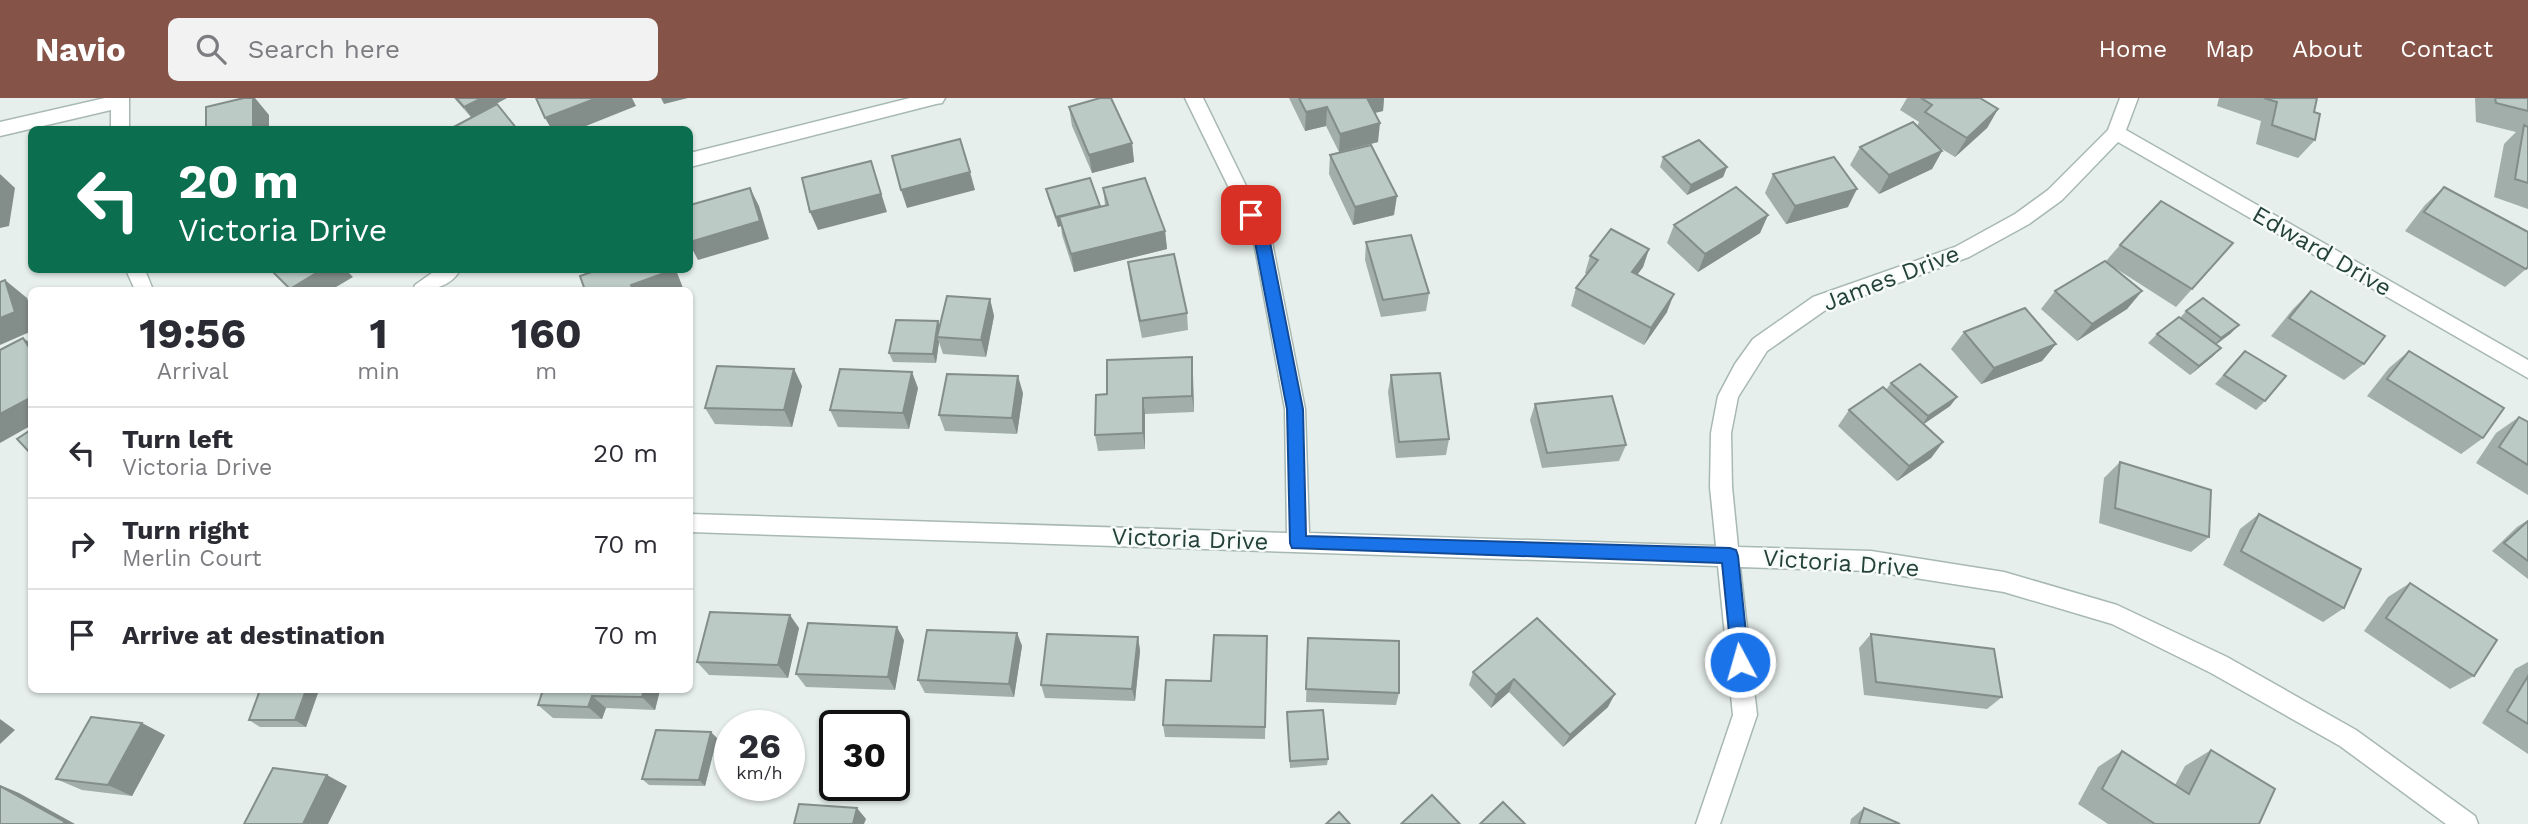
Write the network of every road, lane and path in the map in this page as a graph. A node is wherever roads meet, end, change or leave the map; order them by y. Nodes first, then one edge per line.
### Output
1 (936, 98) edge
2 (1194, 98) edge
3 (2129, 98) edge
4 (120, 100) edge
5 (120, 126) edge
6 (0, 129) edge
7 (2116, 133) junction
8 (693, 159) edge
9 (446, 273) edge
10 (426, 287) edge
11 (2528, 370) edge
12 (693, 523) edge
13 (1298, 543) junction
14 (1730, 556) junction
15 (1708, 824) edge
16 (2466, 824) edge

1 - 8 street
2 - 13 street
3 - 7 street, James Drive
4 - 5 street
4 - 6 street
7 - 11 street, Edward Drive
7 - 14 street, James Drive
9 - 10 street
12 - 13 street, Victoria Drive
13 - 14 street, Victoria Drive
14 - 15 street, James Drive
14 - 16 street, Victoria Drive

